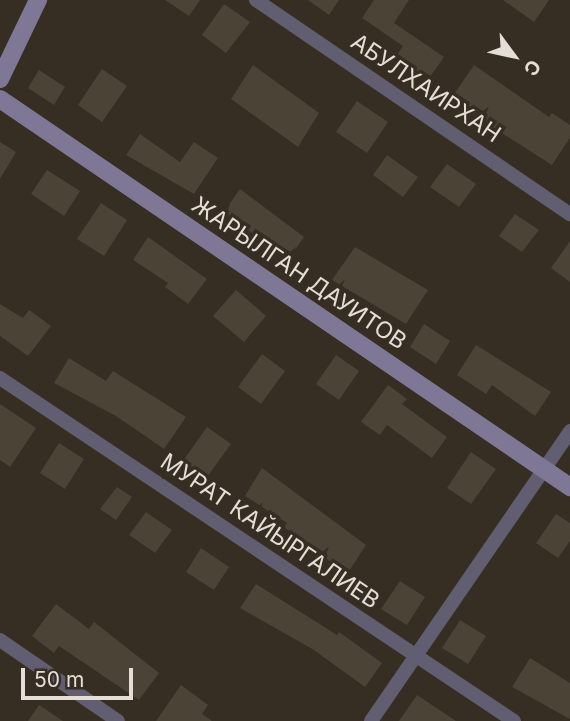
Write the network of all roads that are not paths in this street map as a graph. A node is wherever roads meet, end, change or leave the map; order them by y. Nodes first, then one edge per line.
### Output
1 (38, 0) edge
2 (256, 0) edge
3 (0, 79) edge
4 (0, 99) edge
5 (570, 214) edge
6 (0, 378) edge
7 (570, 431) edge
8 (544, 469) junction
9 (570, 487) edge
10 (0, 640) edge
11 (415, 655) junction
12 (118, 721) edge
13 (371, 721) edge
14 (514, 721) edge

1 - 3 street
2 - 5 street, АБУЛХАИРХАН
4 - 8 street, ЖАРЫЛГАН ДАУИТОВ
6 - 11 street, МУРАТ КАЙЫРГАЛИЕВ
7 - 8 street
8 - 9 street, ЖАРЫЛГАН ДАУИТОВ
8 - 11 street
10 - 12 street
11 - 13 street
11 - 14 street, МУРАТ КАЙЫРГАЛИЕВ

